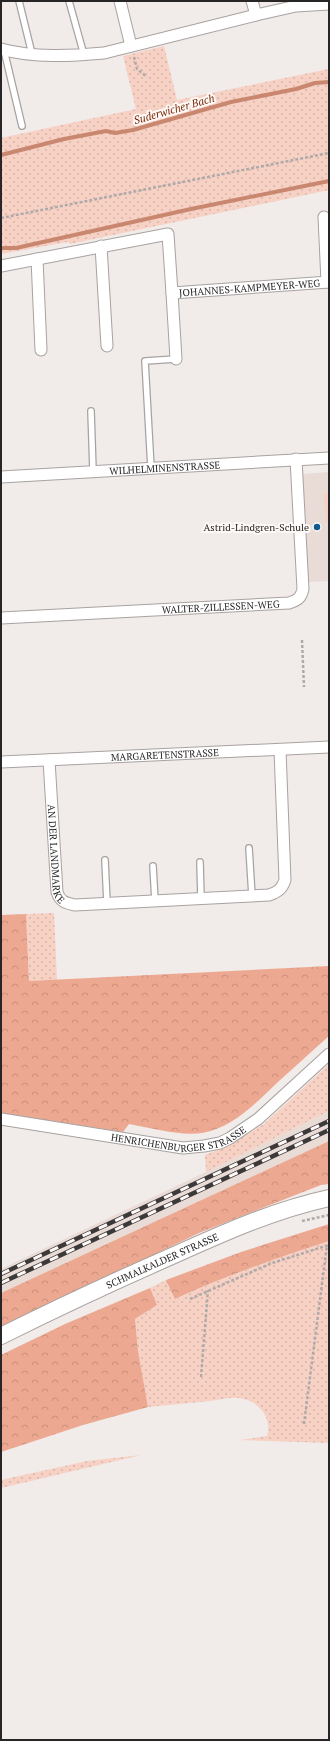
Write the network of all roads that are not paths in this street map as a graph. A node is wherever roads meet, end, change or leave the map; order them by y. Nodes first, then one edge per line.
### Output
1 (19, 1) edge
2 (69, 1) edge
3 (120, 1) edge
4 (252, 1) edge
5 (329, 4) edge
6 (256, 15) junction
7 (132, 46) junction
8 (2, 50) edge
9 (32, 54) junction
10 (84, 55) junction
11 (22, 126) dead end
12 (324, 217) dead end
13 (101, 246) junction
14 (37, 259) junction
15 (1, 266) edge
16 (328, 282) edge
17 (172, 293) junction
18 (107, 346) dead end
19 (41, 350) dead end
20 (176, 359) joint
21 (91, 411) dead end
22 (329, 458) edge
23 (296, 459) junction
24 (151, 468) junction
25 (94, 471) junction
26 (1, 477) edge
27 (1, 618) edge
28 (329, 746) edge
29 (280, 750) junction
30 (49, 760) junction
31 (1, 762) edge
32 (248, 848) dead end
33 (105, 860) dead end
34 (200, 862) dead end
35 (153, 866) dead end
36 (252, 896) junction
37 (201, 899) junction
38 (155, 901) junction
39 (107, 903) junction
40 (329, 1054) edge
41 (1, 1119) edge
42 (329, 1198) edge
43 (1, 1336) edge

1 - 9 lane
2 - 10 lane
3 - 7 street
4 - 6 street
5 - 6 street
6 - 7 street
7 - 10 street
8 - 9 street
8 - 11 lane
9 - 10 street
12 - 16 street, JOHANNES-KAMPMEYER-WEG
13 - 14 street, JOHANNES-KAMPMEYER-WEG
13 - 17 street, JOHANNES-KAMPMEYER-WEG
13 - 18 street
14 - 15 street, JOHANNES-KAMPMEYER-WEG
14 - 19 street
16 - 17 street, JOHANNES-KAMPMEYER-WEG
17 - 20 street, JOHANNES-KAMPMEYER-WEG
20 - 24 lane
21 - 25 lane
22 - 23 street, WILHELMINENSTRASSE
23 - 24 street, WILHELMINENSTRASSE
23 - 27 street, WALTER-ZILLESSEN-WEG
24 - 25 street, WILHELMINENSTRASSE
25 - 26 street, WILHELMINENSTRASSE
28 - 29 street, MARGARETENSTRASSE
29 - 30 street, MARGARETENSTRASSE
29 - 36 street, AN DER LANDMARKE
30 - 31 street, MARGARETENSTRASSE
30 - 39 street, AN DER LANDMARKE
32 - 36 lane
33 - 39 lane
34 - 37 lane
35 - 38 lane
36 - 37 street, AN DER LANDMARKE
37 - 38 street, AN DER LANDMARKE
38 - 39 street, AN DER LANDMARKE
40 - 41 street, HENRICHENBURGER STRASSE
42 - 43 main road, SCHMALKALDER STRASSE

